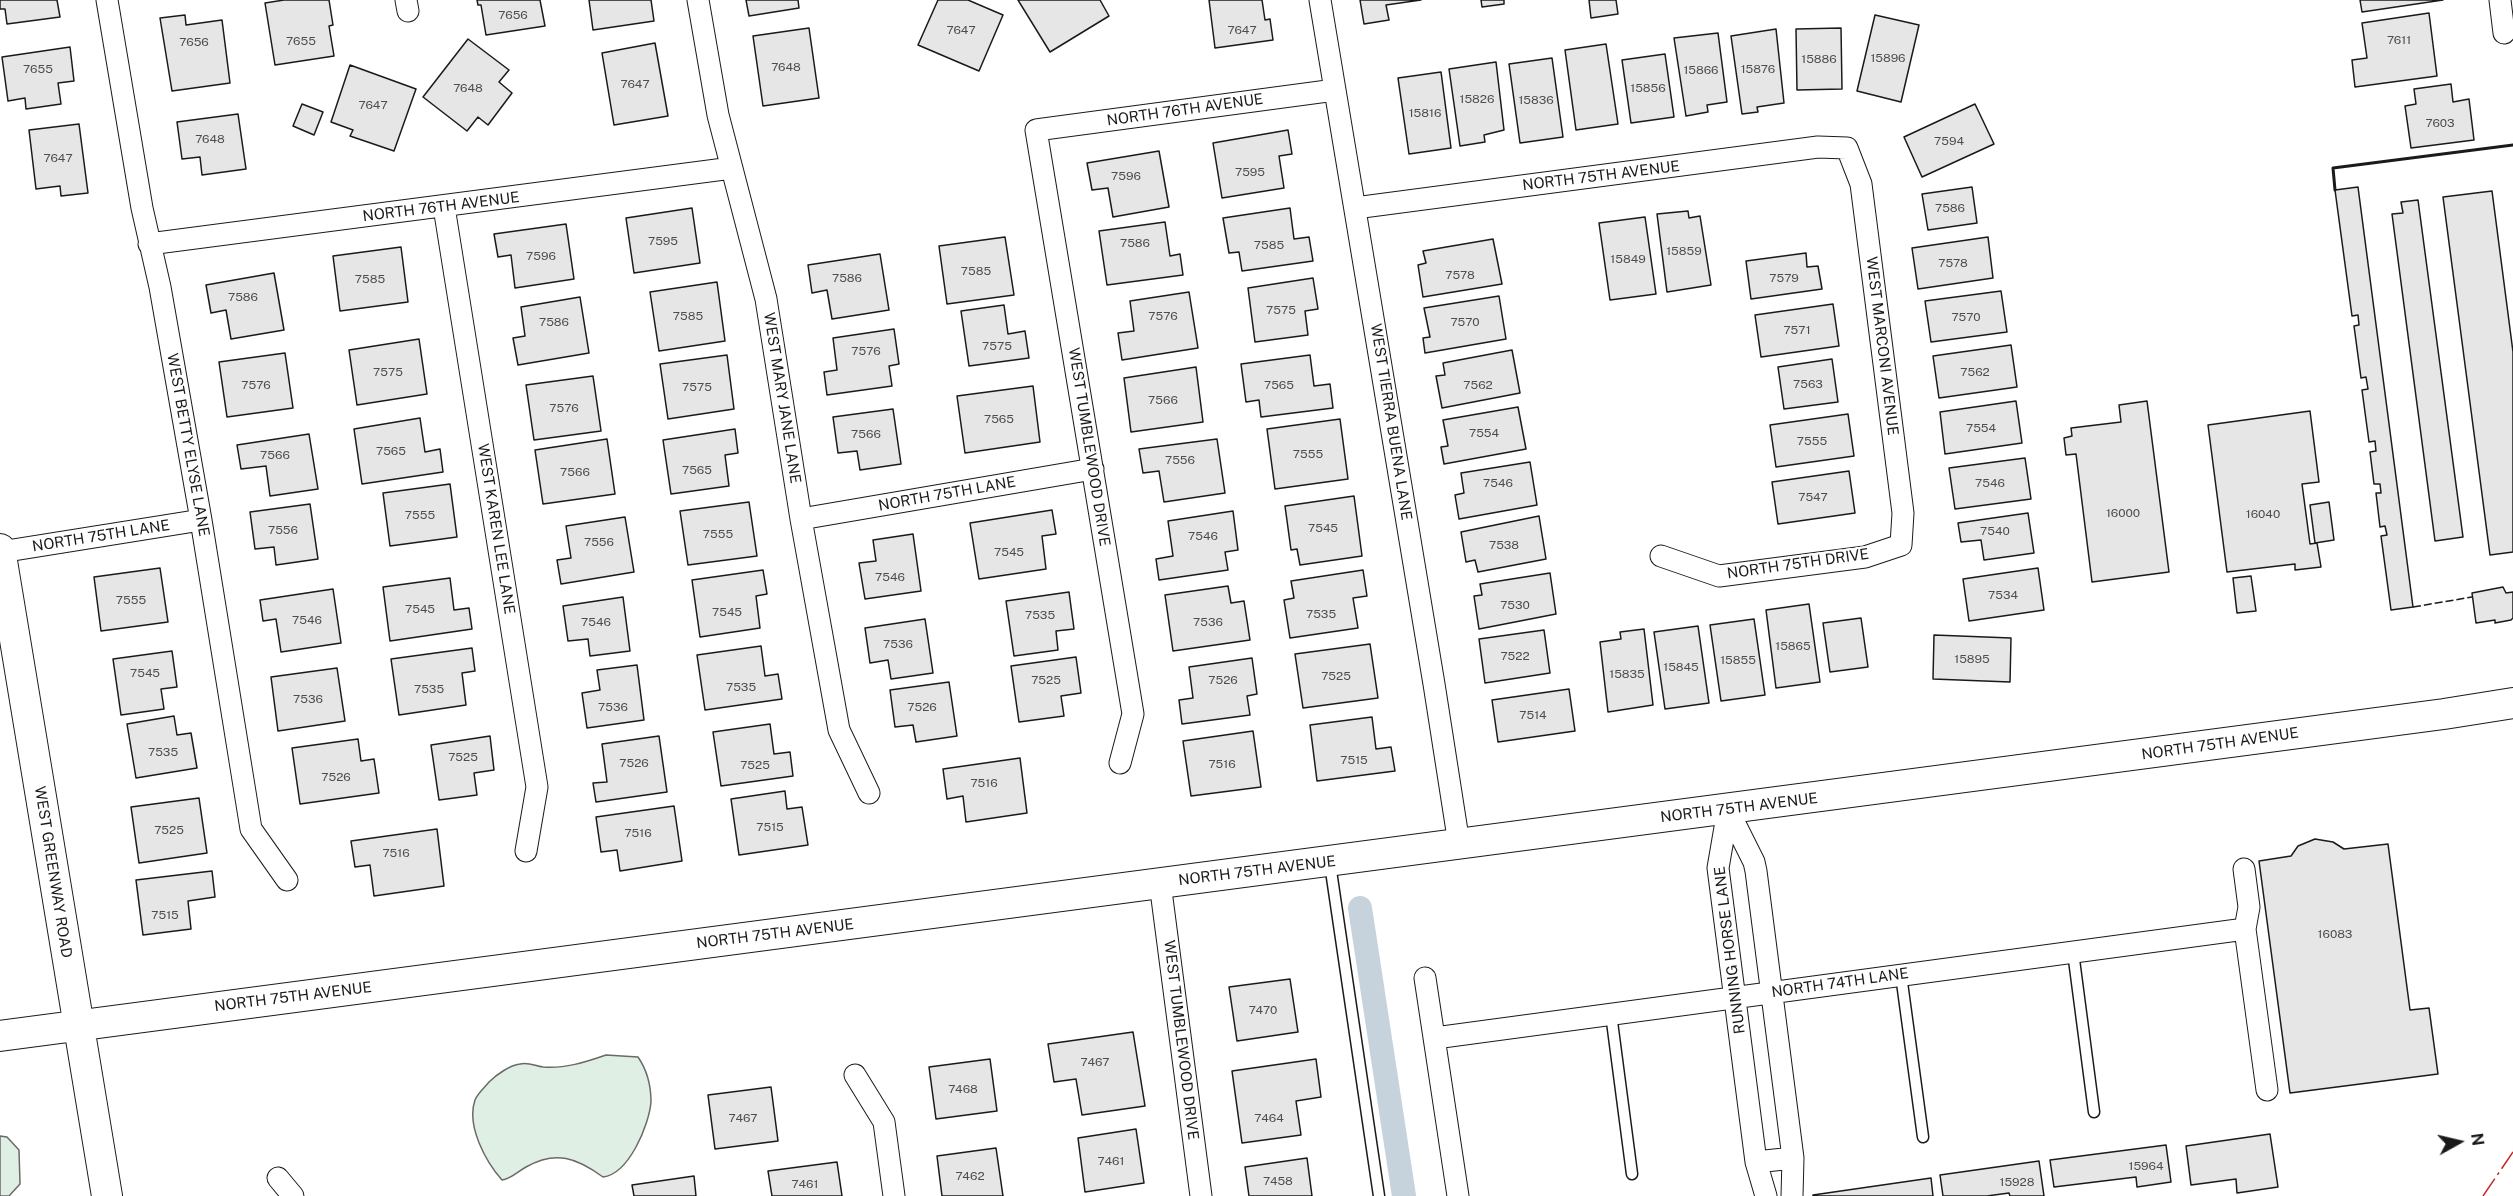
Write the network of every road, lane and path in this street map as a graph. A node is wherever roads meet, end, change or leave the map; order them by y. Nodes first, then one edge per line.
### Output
1 (107, 0) edge
2 (698, 0) edge
3 (1320, 0) edge
4 (2500, 0) edge
5 (2504, 33) dead end
6 (1335, 90) junction
7 (1036, 130) joint
8 (1847, 148) joint
9 (732, 168) junction
10 (444, 207) junction
11 (1355, 208) junction
12 (149, 244) junction
13 (1093, 469) junction
14 (801, 519) junction
15 (201, 520) junction
16 (1901, 545) joint
17 (0, 550) edge
18 (1661, 556) dead end
19 (2513, 703) edge
20 (1120, 763) dead end
21 (869, 793) dead end
22 (1728, 810) junction
23 (1459, 844) junction
24 (526, 851) dead end
25 (1330, 861) junction
26 (2244, 869) dead end
27 (287, 880) dead end
28 (1160, 883) junction
29 (2245, 929) junction
30 (2073, 952) junction
31 (1901, 975) junction
32 (1425, 978) dead end
33 (1771, 993) junction
34 (1735, 998) junction
35 (1611, 1014) junction
36 (78, 1025) junction
37 (0, 1036) edge
38 (1434, 1038) junction
39 (855, 1075) dead end
40 (2267, 1090) dead end
41 (2094, 1112) dead end
42 (1923, 1137) dead end
43 (1793, 1158) junction
44 (1756, 1162) junction
45 (1632, 1174) dead end
46 (278, 1178) dead end
47 (107, 1196) edge
48 (293, 1196) edge
49 (894, 1196) edge
50 (1201, 1196) edge
51 (1379, 1196) edge
52 (1458, 1196) edge
53 (1766, 1196) edge
54 (1792, 1196) edge

1 - 12 street, WEST BETTY ELYSE LANE
2 - 9 street, WEST MARY JANE LANE
3 - 6 street, WEST TIERRA BUENA LANE
4 - 5 street
6 - 7 street, NORTH 76TH AVENUE
6 - 11 street, WEST TIERRA BUENA LANE
7 - 13 street, WEST TUMBLEWOOD DRIVE
8 - 11 street, NORTH 75TH AVENUE
8 - 16 street, WEST MARCONI AVENUE
9 - 10 street, NORTH 76TH AVENUE
9 - 14 street, WEST MARY JANE LANE
10 - 12 street, NORTH 76TH AVENUE
10 - 24 street, WEST KAREN LEE LANE
11 - 23 street, WEST TIERRA BUENA LANE
12 - 15 street, WEST BETTY ELYSE LANE
13 - 14 street, NORTH 75TH LANE
13 - 20 street, WEST TUMBLEWOOD DRIVE
14 - 21 street, WEST MARY JANE LANE
15 - 17 street, NORTH 75TH LANE
15 - 27 street, WEST BETTY ELYSE LANE
16 - 18 street, NORTH 75TH DRIVE
17 - 36 main road, WEST GREENWAY ROAD
19 - 22 main road, NORTH 75TH AVENUE
22 - 23 main road, NORTH 75TH AVENUE
22 - 33 street
22 - 34 street, RUNNING HORSE LANE
23 - 25 main road, NORTH 75TH AVENUE
25 - 28 main road, NORTH 75TH AVENUE
25 - 51 lane
26 - 29 street
28 - 36 main road, NORTH 75TH AVENUE
28 - 50 street, WEST TUMBLEWOOD DRIVE
29 - 30 street, NORTH 74TH LANE
29 - 40 street
30 - 31 street, NORTH 74TH LANE
30 - 41 lane
31 - 33 street, NORTH 74TH LANE
31 - 42 lane
32 - 38 street
33 - 34 street, NORTH 74TH LANE
33 - 43 street
34 - 35 street, NORTH 74TH LANE
34 - 44 street, RUNNING HORSE LANE
35 - 38 street, NORTH 74TH LANE
35 - 45 lane
36 - 37 main road, NORTH 75TH AVENUE
36 - 47 main road, WEST GREENWAY ROAD
38 - 52 street
39 - 49 street
43 - 44 street
43 - 54 street
44 - 53 street, RUNNING HORSE LANE
46 - 48 street

